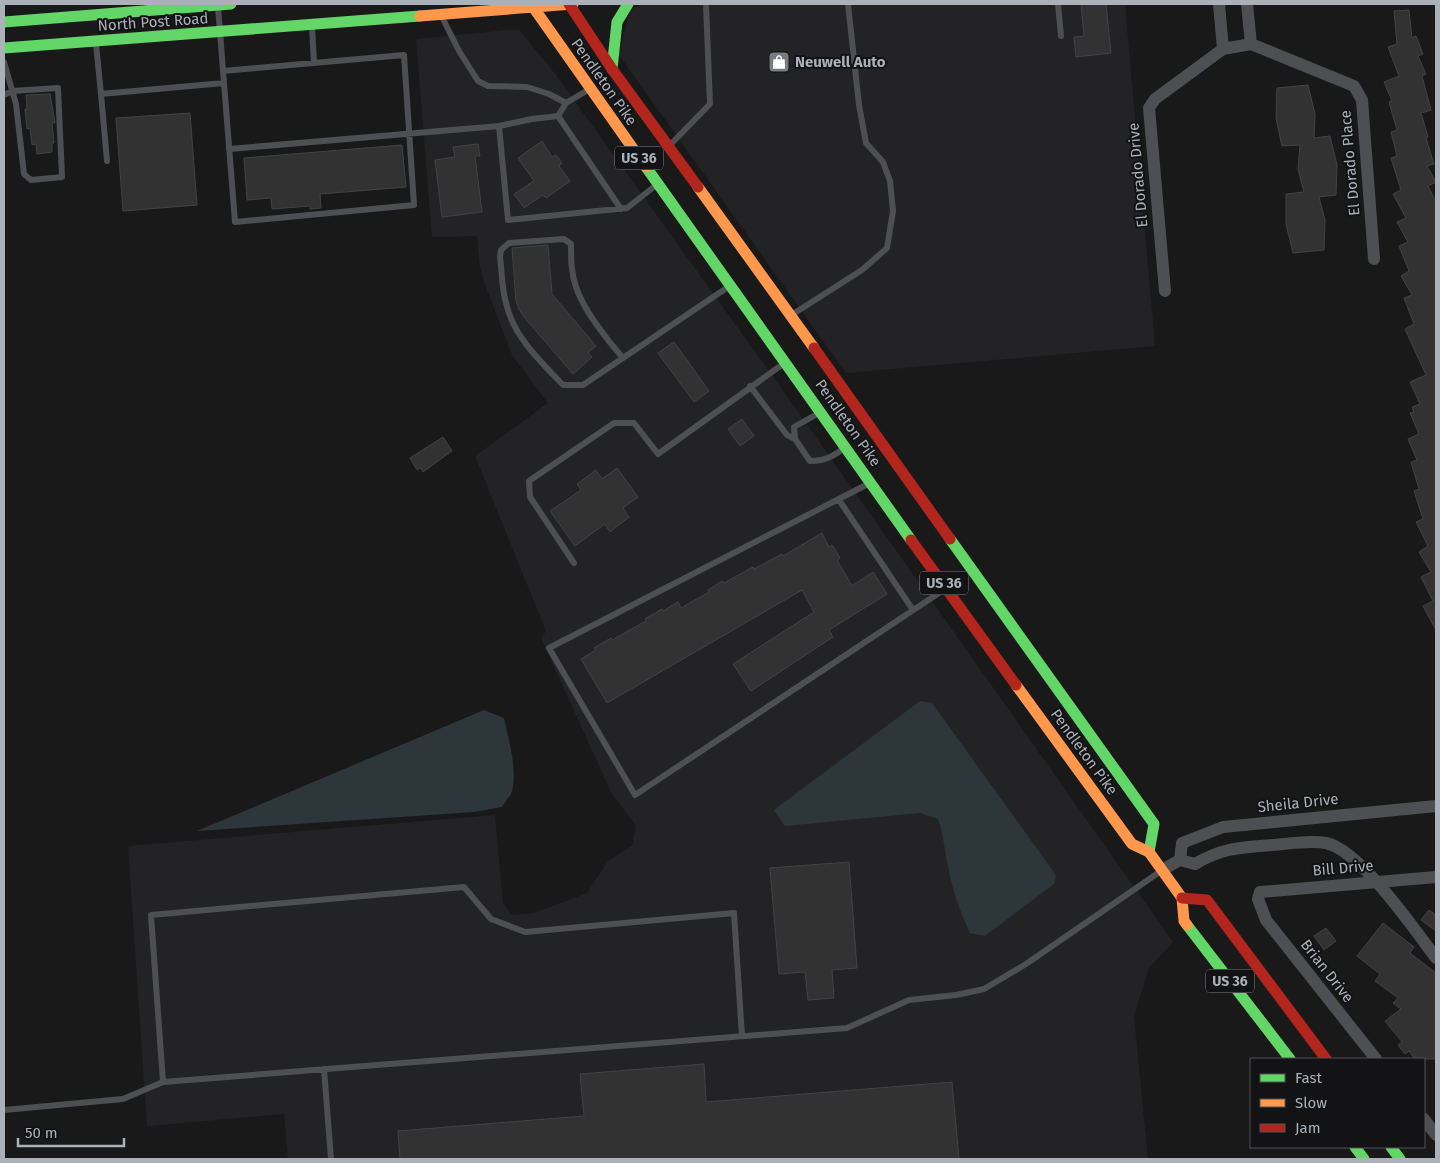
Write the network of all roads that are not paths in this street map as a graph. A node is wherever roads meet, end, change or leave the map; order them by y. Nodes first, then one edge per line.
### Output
1 (218, 4) edge
2 (230, 4) edge
3 (569, 4) edge
4 (573, 4) edge
5 (628, 4) edge
6 (706, 4) edge
7 (848, 4) edge
8 (1058, 4) edge
9 (1219, 4) edge
10 (1247, 4) edge
11 (532, 5) edge
12 (109, 9) edge
13 (440, 14) junction
14 (4, 22) edge
15 (312, 25) junction
16 (220, 32) junction
17 (1061, 36) dead end
18 (96, 41) junction
19 (1251, 44) junction
20 (4, 48) edge
21 (1223, 49) junction
22 (4, 62) edge
23 (314, 63) junction
24 (612, 69) junction
25 (223, 71) junction
26 (224, 83) junction
27 (590, 88) junction
28 (12, 91) junction
29 (101, 94) junction
30 (4, 95) edge
31 (566, 103) junction
32 (558, 116) junction
33 (498, 126) junction
34 (409, 133) junction
35 (669, 146) junction
36 (229, 148) junction
37 (107, 161) dead end
38 (658, 184) junction
39 (621, 209) junction
40 (1374, 259) dead end
41 (731, 285) junction
42 (1165, 291) dead end
43 (790, 316) junction
44 (623, 358) junction
45 (786, 362) junction
46 (750, 386) junction
47 (822, 411) junction
48 (795, 439) junction
49 (847, 446) junction
50 (871, 482) junction
51 (839, 500) junction
52 (574, 563) dead end
53 (947, 588) junction
54 (913, 610) junction
55 (1436, 806) edge
56 (1148, 852) junction
57 (1180, 860) junction
58 (1162, 870) junction
59 (1436, 877) edge
60 (1377, 882) junction
61 (1182, 898) junction
62 (1258, 899) joint
63 (1436, 958) edge
64 (742, 1036) junction
65 (1289, 1058) edge
66 (1325, 1058) edge
67 (1375, 1058) edge
68 (324, 1069) junction
69 (163, 1082) junction
70 (4, 1110) edge
71 (1425, 1120) edge
72 (1436, 1135) edge
73 (1356, 1148) edge
74 (1392, 1148) edge
75 (331, 1159) edge
76 (1364, 1159) edge
77 (1400, 1159) edge

1 - 2 main road, North Post Road
1 - 12 main road, North Post Road
1 - 16 lane
3 - 4 main road, North Post Road
3 - 11 main road, North Post Road
3 - 24 main road, Pendleton Pike / US 36
5 - 24 main road
6 - 35 lane
7 - 43 lane
8 - 17 lane
9 - 21 street
10 - 19 street
11 - 13 main road, North Post Road
11 - 27 main road, Pendleton Pike / US 36
12 - 14 main road, North Post Road
13 - 15 main road, North Post Road
13 - 31 lane
15 - 16 main road, North Post Road
15 - 23 lane
16 - 18 main road, North Post Road
16 - 25 lane
18 - 20 main road, North Post Road
18 - 29 lane
19 - 21 street
19 - 40 street, El Dorado Place
21 - 42 street, El Dorado Drive
22 - 28 lane
23 - 25 lane
23 - 34 lane
24 - 35 main road, Pendleton Pike / US 36
25 - 26 lane
26 - 29 lane
26 - 36 lane
27 - 31 lane
27 - 38 main road, Pendleton Pike / US 36
28 - 28 lane
28 - 30 lane
29 - 37 lane
31 - 32 lane
32 - 33 lane
32 - 39 lane
33 - 34 lane
33 - 39 lane
34 - 36 lane
34 - 36 lane
35 - 43 main road, Pendleton Pike / US 36
38 - 39 lane
38 - 41 main road, Pendleton Pike / US 36
41 - 44 lane
41 - 45 main road, Pendleton Pike / US 36
43 - 56 main road, Pendleton Pike
44 - 44 lane
45 - 46 lane
45 - 47 main road, Pendleton Pike / US 36
46 - 48 lane
46 - 52 lane
47 - 48 lane
47 - 49 main road, Pendleton Pike / US 36
48 - 49 lane
49 - 50 main road, Pendleton Pike / US 36
50 - 51 lane
50 - 53 main road, Pendleton Pike / US 36
51 - 54 lane
51 - 54 lane
53 - 54 lane
53 - 56 main road, Pendleton Pike / US 36
55 - 57 street, Sheila Drive
56 - 58 main road, Pendleton Pike / US 36
57 - 58 street
57 - 60 street
58 - 61 main road, Pendleton Pike / US 36
58 - 64 lane
59 - 60 street, Bill Drive
60 - 62 street, Bill Drive
60 - 63 street
61 - 65 main road, Pendleton Pike / US 36
61 - 66 main road
62 - 67 street, Brian Drive
64 - 68 lane
64 - 69 lane
68 - 69 lane
68 - 75 lane
69 - 70 lane
71 - 72 street
73 - 76 main road
74 - 77 main road

